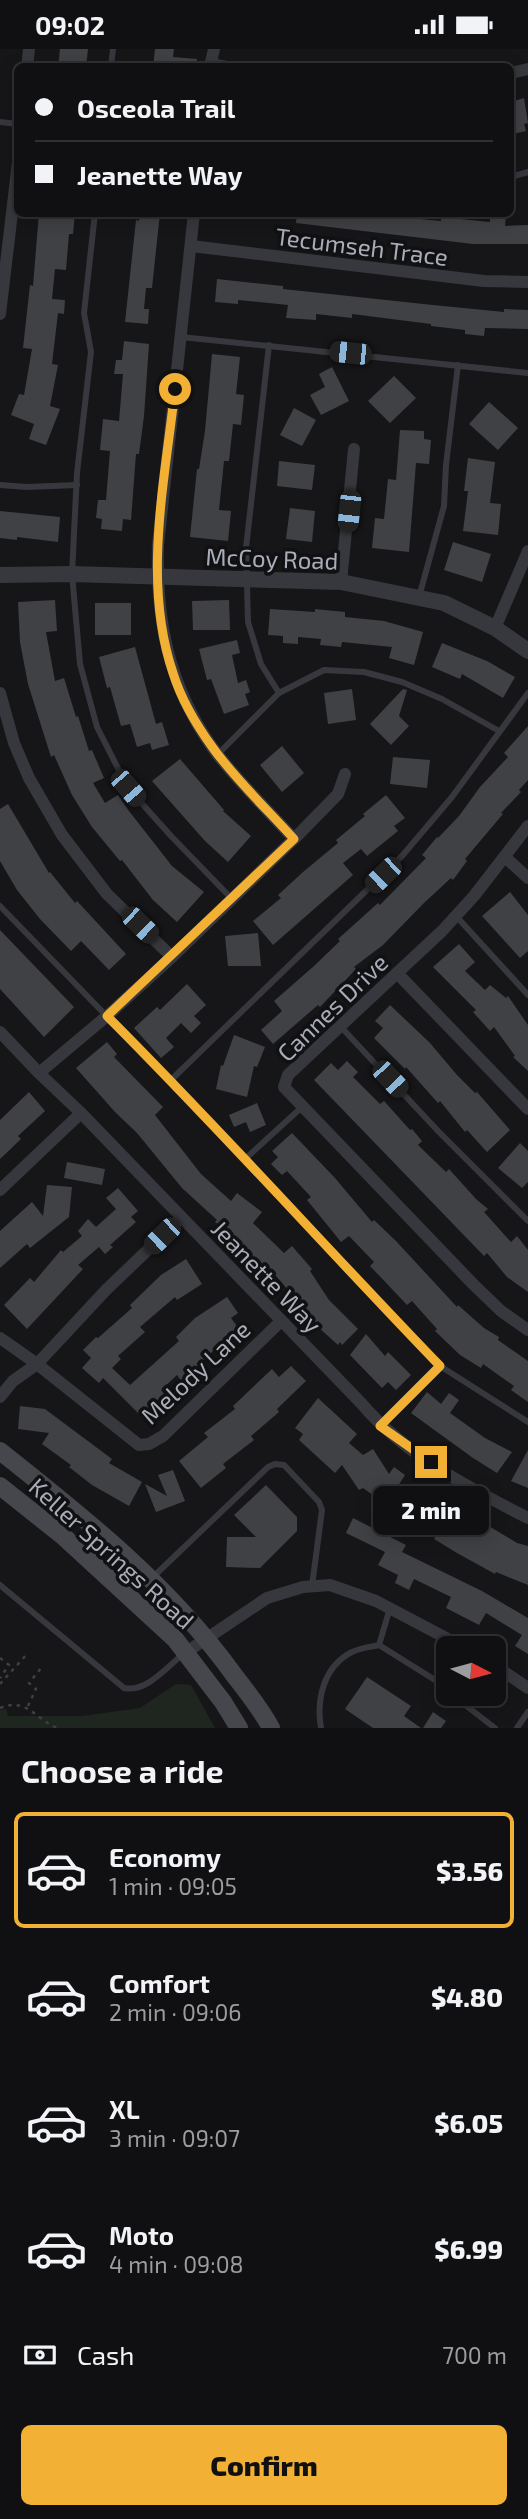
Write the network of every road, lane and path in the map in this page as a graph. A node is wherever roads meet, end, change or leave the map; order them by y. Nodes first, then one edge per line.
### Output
1 (14, 180) edge
2 (6, 216) edge
3 (95, 217) edge
4 (194, 217) edge
5 (191, 246) junction
6 (528, 282) edge
7 (0, 306) edge
8 (181, 337) junction
9 (269, 345) junction
10 (458, 365) junction
11 (528, 373) edge
12 (354, 449) dead end
13 (0, 485) edge
14 (77, 485) junction
15 (528, 551) edge
16 (72, 574) junction
17 (0, 575) edge
18 (157, 576) junction
19 (247, 579) junction
20 (341, 582) junction
21 (419, 597) junction
22 (495, 628) junction
23 (528, 651) edge
24 (0, 693) edge
25 (279, 693) junction
26 (528, 694) edge
27 (499, 731) junction
28 (218, 754) junction
29 (345, 774) dead end
30 (528, 826) edge
31 (294, 839) junction
32 (505, 857) junction
33 (528, 878) edge
34 (232, 899) junction
35 (0, 906) edge
36 (456, 916) junction
37 (172, 957) junction
38 (397, 973) junction
39 (528, 995) edge
40 (107, 1016) junction
41 (341, 1027) junction
42 (0, 1033) edge
43 (38, 1073) junction
44 (171, 1080) junction
45 (302, 1107) junction
46 (528, 1109) edge
47 (81, 1113) junction
48 (245, 1159) junction
49 (0, 1189) edge
50 (181, 1218) junction
51 (528, 1221) edge
52 (281, 1321) junction
53 (528, 1330) edge
54 (0, 1338) edge
55 (37, 1364) junction
56 (440, 1366) junction
57 (0, 1397) edge
58 (528, 1422) edge
59 (380, 1426) junction
60 (0, 1451) edge
61 (0, 1486) edge
62 (528, 1518) edge
63 (152, 1578) junction
64 (0, 1585) edge
65 (312, 1586) junction
66 (390, 1608) junction
67 (440, 1636) edge
68 (207, 1637) junction
69 (379, 1645) junction
70 (185, 1653) junction
71 (27, 1654) dead end
72 (0, 1658) edge
73 (42, 1667) dead end
74 (506, 1673) edge
75 (0, 1678) edge
76 (435, 1680) edge
77 (0, 1683) edge
78 (528, 1688) edge
79 (466, 1706) edge
80 (0, 1708) edge
81 (27, 1708) junction
82 (528, 1712) edge
83 (57, 1728) edge
84 (239, 1728) edge
85 (271, 1728) edge
86 (321, 1728) edge
87 (495, 1728) edge
88 (517, 1728) edge

1 - 2 street
2 - 7 street
3 - 14 lane
4 - 5 street
5 - 6 street, Tecumseh Trace
5 - 8 street
8 - 9 lane
8 - 18 street
9 - 10 lane
9 - 19 lane
10 - 11 lane
10 - 21 lane
12 - 20 street
13 - 14 lane
14 - 16 lane
15 - 22 street
16 - 17 street, McCoy Road
16 - 18 street, McCoy Road
16 - 34 lane
18 - 19 street, McCoy Road
18 - 28 street
19 - 20 street, McCoy Road
19 - 25 lane
20 - 21 street, McCoy Road
21 - 22 street, McCoy Road
22 - 23 street, McCoy Road
24 - 37 street
25 - 27 lane
25 - 28 lane
26 - 27 lane
27 - 44 lane
28 - 31 street
29 - 31 street
30 - 32 street, Cannes Drive
31 - 34 street
32 - 33 street
32 - 36 street, Cannes Drive
34 - 37 street
35 - 40 lane
36 - 38 street, Cannes Drive
36 - 39 lane
37 - 40 street
38 - 41 street, Cannes Drive
38 - 46 street
40 - 43 street
40 - 44 lane
41 - 45 street, Cannes Drive
41 - 51 lane
42 - 43 street, Jeanette Way
43 - 47 street, Jeanette Way
44 - 48 lane
45 - 48 lane
45 - 53 street, Cannes Drive
47 - 49 street
47 - 50 street, Jeanette Way
48 - 56 lane
50 - 52 street, Jeanette Way
50 - 55 street
52 - 55 street, Melody Lane
52 - 59 street, Jeanette Way
54 - 55 street, Melody Lane
55 - 57 street
56 - 58 lane
56 - 59 lane
59 - 62 street, Jeanette Way
60 - 63 main road, Keller Springs Road
61 - 70 main road, Keller Springs Road
63 - 65 lane
63 - 68 main road, Keller Springs Road
64 - 70 lane
65 - 66 street
65 - 68 street
66 - 67 street
66 - 69 lane
68 - 70 street
68 - 85 main road, Keller Springs Road
69 - 76 lane
69 - 86 lane
70 - 84 main road, Keller Springs Road
71 - 77 path
72 - 75 path
73 - 81 path
74 - 78 street
79 - 87 lane
80 - 81 path
81 - 83 path
82 - 88 lane

